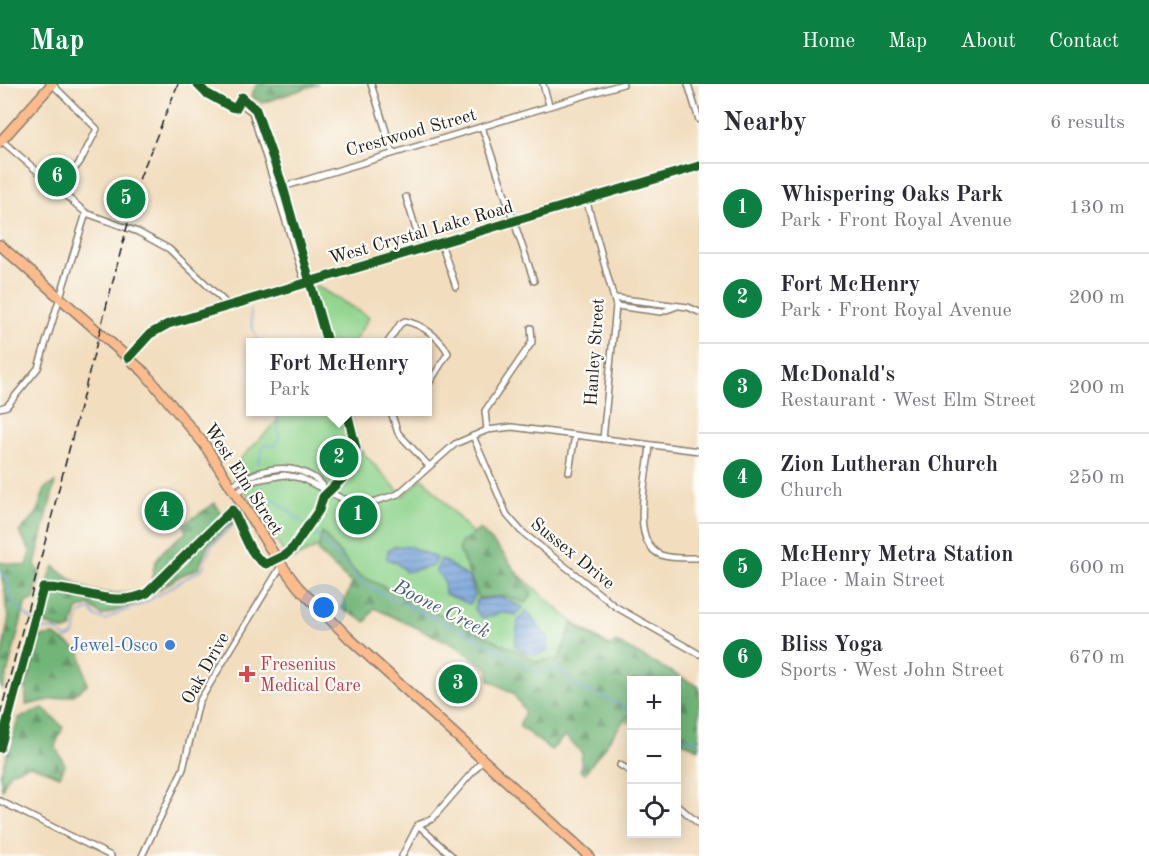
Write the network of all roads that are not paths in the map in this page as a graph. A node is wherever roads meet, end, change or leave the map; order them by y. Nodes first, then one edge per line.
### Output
1 (52, 84) edge
2 (371, 84) edge
3 (543, 84) edge
4 (623, 84) edge
5 (688, 84) edge
6 (240, 103) dead end
7 (549, 105) junction
8 (699, 120) edge
9 (482, 127) junction
10 (0, 140) edge
11 (393, 153) junction
12 (699, 166) edge
13 (276, 189) junction
14 (57, 191) junction
15 (406, 197) dead end
16 (586, 199) junction
17 (86, 213) junction
18 (514, 222) junction
19 (441, 243) junction
20 (0, 244) edge
21 (422, 249) junction
22 (534, 281) dead end
23 (304, 283) junction
24 (456, 287) dead end
25 (60, 297) junction
26 (615, 298) junction
27 (228, 305) junction
28 (616, 306) junction
29 (675, 308) junction
30 (699, 312) edge
31 (531, 328) dead end
32 (391, 338) edge
33 (128, 358) junction
34 (432, 378) edge
35 (0, 408) edge
36 (393, 416) edge
37 (487, 430) junction
38 (575, 435) junction
39 (473, 436) junction
40 (603, 439) junction
41 (650, 445) junction
42 (699, 451) edge
43 (429, 466) junction
44 (569, 472) dead end
45 (232, 490) junction
46 (699, 558) edge
47 (281, 566) junction
48 (699, 654) edge
49 (482, 761) junction
50 (620, 765) dead end
51 (627, 769) edge
52 (0, 801) edge
53 (681, 808) edge
54 (699, 824) edge
55 (418, 825) junction
56 (111, 856) edge
57 (142, 856) edge
58 (402, 856) edge
59 (452, 856) edge
60 (589, 856) edge

1 - 10 main road
1 - 14 street
2 - 11 street
3 - 7 street
4 - 7 street, Crestwood Street
5 - 8 street
6 - 13 street
7 - 9 street, Crestwood Street
9 - 11 street, Crestwood Street
9 - 18 street
10 - 14 street
11 - 13 street, Crestwood Street
12 - 16 street, West Crystal Lake Road
13 - 23 street
14 - 17 street
15 - 21 street
16 - 18 street, West Crystal Lake Road
16 - 26 street, Hanley Street
17 - 25 street
17 - 27 street
18 - 19 street, West Crystal Lake Road
18 - 22 street
19 - 21 street, West Crystal Lake Road
19 - 24 street
20 - 25 main road, West Elm Street
21 - 23 street, West Crystal Lake Road
23 - 27 street, West Crystal Lake Road
25 - 33 main road, West Elm Street
25 - 35 street
26 - 28 street, Hanley Street
26 - 29 street
27 - 33 street, West Crystal Lake Road
28 - 29 street
28 - 40 street, Hanley Street
29 - 30 street
31 - 37 street
32 - 34 street
33 - 45 main road, West Elm Street
36 - 43 street
37 - 38 street
37 - 39 street
38 - 40 street
38 - 44 street
39 - 43 street
39 - 48 street, Sussex Drive
40 - 41 street
41 - 42 street
41 - 46 street
43 - 45 street
45 - 47 main road, West Elm Street
47 - 49 main road, West Elm Street
47 - 57 street, Oak Drive
49 - 55 street
49 - 60 main road, West Elm Street
50 - 51 street
52 - 56 street
53 - 54 street
55 - 58 street
55 - 59 street

